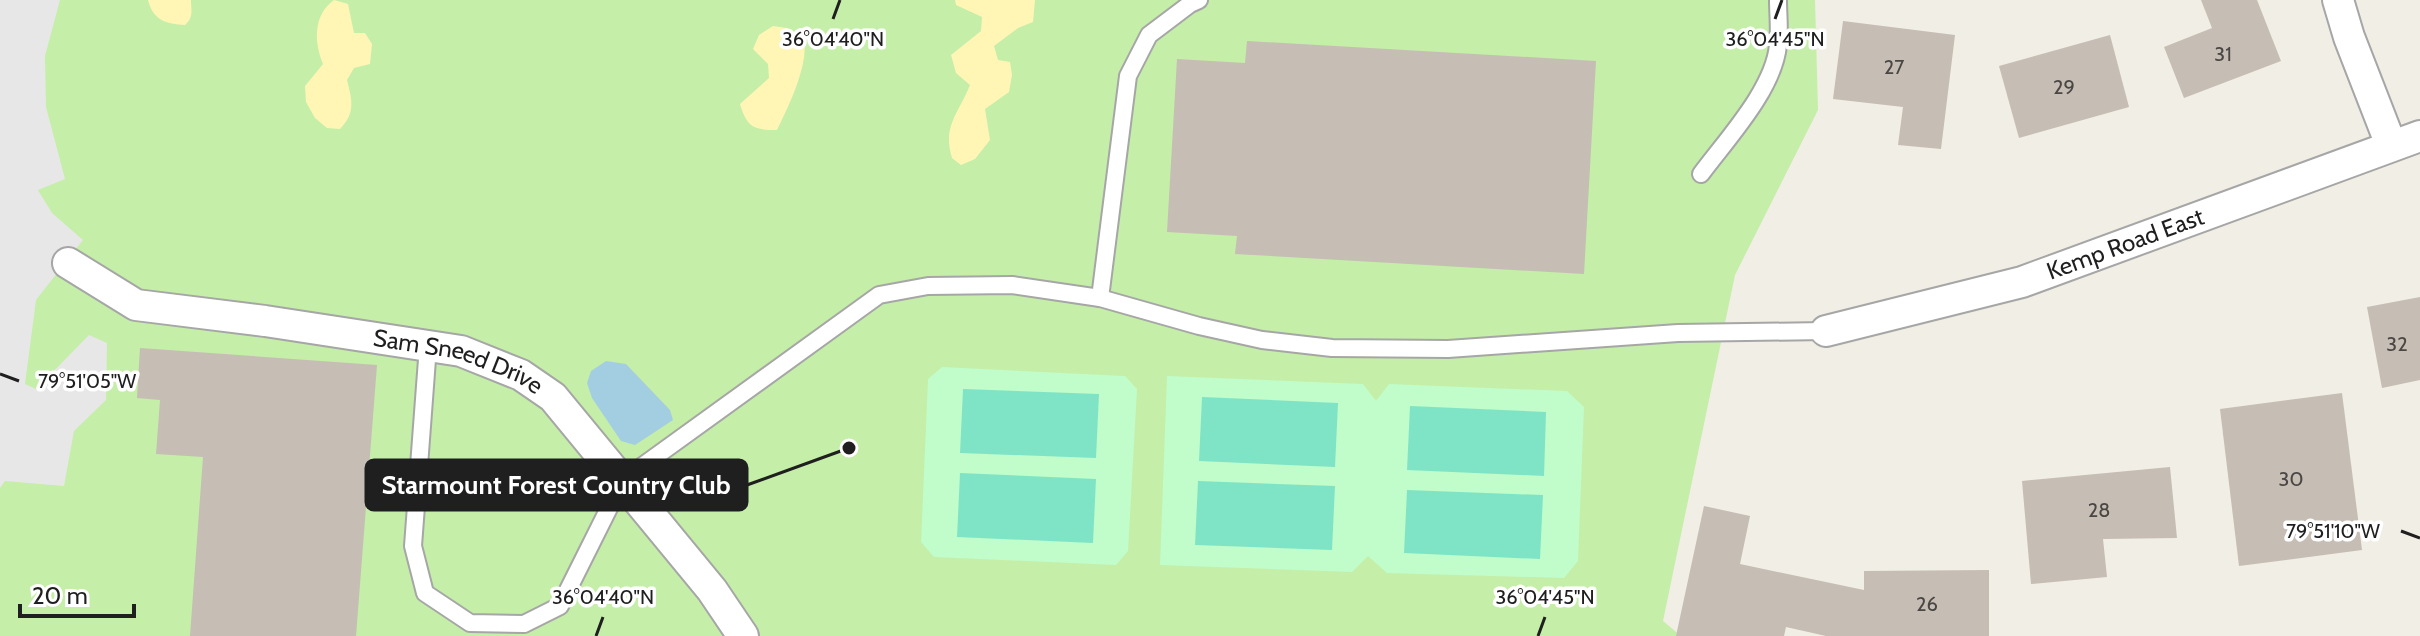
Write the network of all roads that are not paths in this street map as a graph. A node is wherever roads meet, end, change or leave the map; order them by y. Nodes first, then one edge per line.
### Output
1 (1199, 0) edge
2 (1778, 0) edge
3 (2338, 0) edge
4 (2420, 136) edge
5 (2391, 145) junction
6 (1701, 174) dead end
7 (68, 263) dead end
8 (1100, 298) junction
9 (1826, 331) joint
10 (428, 346) junction
11 (623, 480) junction
12 (743, 636) edge

1 - 8 lane
2 - 6 lane
3 - 5 street
4 - 5 street, Kemp Road East
5 - 9 street, Kemp Road East
7 - 10 street, Sam Sneed Drive
8 - 9 lane
8 - 11 lane
10 - 11 street, Sam Sneed Drive
10 - 11 lane
11 - 12 street, Sam Sneed Drive

